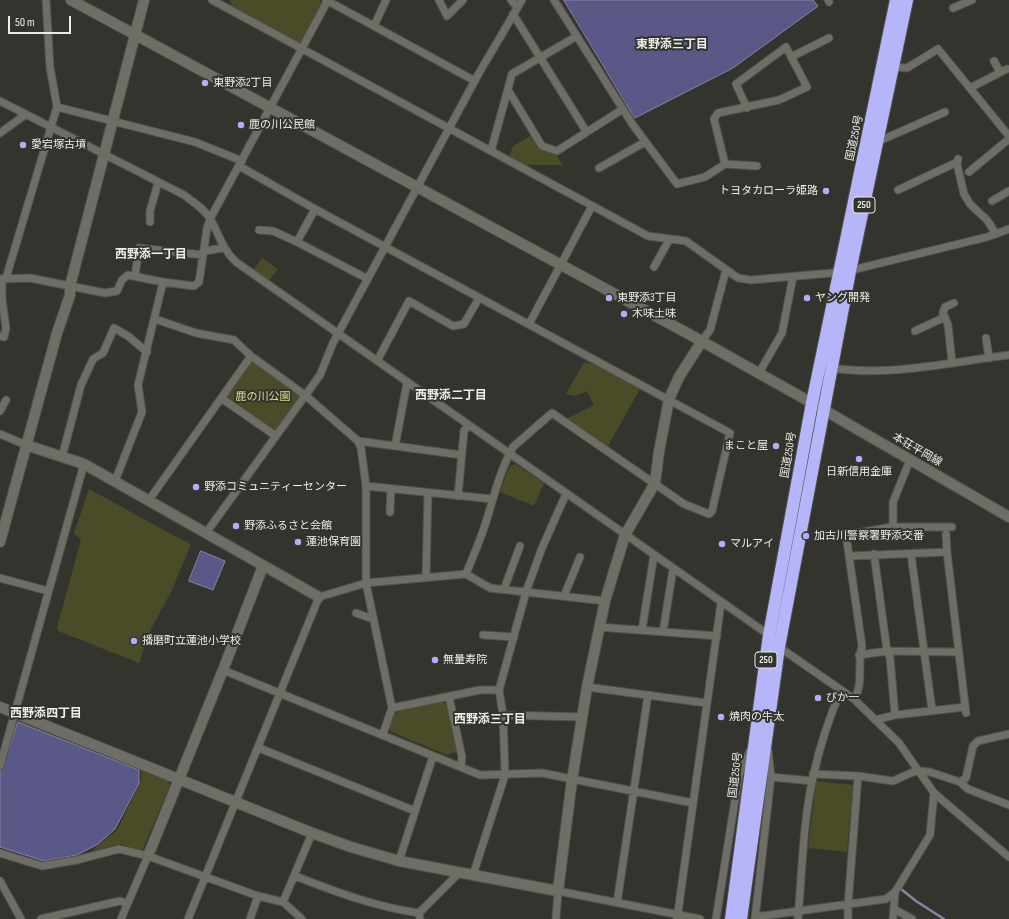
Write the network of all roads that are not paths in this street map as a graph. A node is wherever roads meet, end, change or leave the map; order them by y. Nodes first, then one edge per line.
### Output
1 (46, 0) edge
2 (144, 0) edge
3 (212, 0) edge
4 (327, 0) edge
5 (386, 0) edge
6 (439, 0) edge
7 (463, 0) edge
8 (511, 0) edge
9 (522, 0) edge
10 (554, 0) edge
11 (896, 0) edge
12 (907, 0) edge
13 (972, 0) edge
14 (76, 1) edge
15 (221, 2) edge
16 (517, 7) junction
17 (953, 8) dead end
18 (513, 14) junction
19 (374, 26) junction
20 (136, 34) junction
21 (577, 36) junction
22 (829, 38) dead end
23 (302, 49) junction
24 (791, 57) junction
25 (540, 58) junction
26 (994, 61) dead end
27 (893, 67) junction
28 (475, 81) junction
29 (970, 88) junction
30 (508, 90) junction
31 (0, 101) edge
32 (57, 107) junction
33 (270, 107) junction
34 (747, 108) junction
35 (623, 109) junction
36 (944, 112) dead end
37 (25, 115) junction
38 (112, 122) junction
39 (51, 128) junction
40 (449, 129) junction
41 (586, 131) junction
42 (0, 134) edge
43 (1009, 137) edge
44 (644, 142) junction
45 (877, 142) junction
46 (491, 152) junction
47 (104, 155) junction
48 (240, 164) junction
49 (725, 164) junction
50 (757, 166) dead end
51 (600, 168) dead end
52 (969, 172) dead end
53 (158, 183) junction
54 (417, 188) junction
55 (898, 190) dead end
56 (1009, 191) edge
57 (992, 201) dead end
58 (592, 206) junction
59 (315, 210) junction
60 (210, 219) junction
61 (150, 222) dead end
62 (1009, 229) edge
63 (259, 230) dead end
64 (996, 234) junction
65 (669, 240) junction
66 (297, 242) junction
67 (385, 247) junction
68 (224, 248) junction
69 (203, 253) junction
70 (560, 264) junction
71 (654, 268) dead end
72 (726, 270) junction
73 (845, 271) junction
74 (135, 276) junction
75 (793, 277) junction
76 (3, 279) edge
77 (368, 279) junction
78 (163, 282) junction
79 (70, 286) junction
80 (479, 298) junction
81 (954, 303) dead end
82 (945, 317) junction
83 (155, 319) junction
84 (529, 324) junction
85 (915, 332) dead end
86 (338, 334) junction
87 (0, 336) edge
88 (986, 338) dead end
89 (702, 341) junction
90 (147, 352) junction
91 (1009, 355) edge
92 (251, 356) junction
93 (989, 358) junction
94 (377, 361) junction
95 (952, 362) junction
96 (832, 368) junction
97 (759, 373) junction
98 (407, 383) junction
99 (306, 396) junction
100 (221, 398) junction
101 (669, 399) junction
102 (6, 400) dead end
103 (812, 402) junction
104 (824, 410) junction
105 (0, 411) edge
106 (468, 426) junction
107 (0, 434) edge
108 (276, 436) junction
109 (358, 441) junction
110 (26, 445) junction
111 (395, 446) junction
112 (509, 454) junction
113 (462, 455) junction
114 (62, 457) junction
115 (910, 460) junction
116 (84, 464) junction
117 (115, 481) junction
118 (656, 483) junction
119 (366, 486) junction
120 (391, 489) junction
121 (428, 493) junction
122 (566, 494) junction
123 (458, 496) junction
124 (492, 499) junction
125 (149, 500) junction
126 (390, 512) dead end
127 (1009, 517) edge
128 (893, 527) junction
129 (952, 527) dead end
130 (206, 533) junction
131 (946, 534) dead end
132 (625, 535) junction
133 (0, 542) edge
134 (520, 546) dead end
135 (946, 552) junction
136 (874, 554) junction
137 (912, 554) junction
138 (654, 555) junction
139 (850, 556) junction
140 (580, 557) dead end
141 (263, 566) junction
142 (673, 569) junction
143 (466, 574) junction
144 (0, 578) edge
145 (426, 578) junction
146 (366, 583) junction
147 (504, 589) junction
148 (48, 591) junction
149 (526, 592) junction
150 (564, 596) junction
151 (319, 597) junction
152 (605, 601) junction
153 (721, 603) junction
154 (360, 617) dead end
155 (374, 619) junction
156 (599, 627) junction
157 (642, 630) junction
158 (663, 632) junction
159 (483, 635) dead end
160 (769, 635) junction
161 (717, 636) junction
162 (514, 637) junction
163 (779, 647) junction
164 (887, 651) junction
165 (923, 651) junction
166 (959, 652) junction
167 (859, 655) junction
168 (223, 670) junction
169 (587, 687) junction
170 (499, 690) junction
171 (841, 690) junction
172 (280, 694) junction
173 (648, 695) junction
174 (449, 696) junction
175 (854, 699) junction
176 (706, 703) junction
177 (0, 707) edge
178 (392, 708) junction
179 (932, 710) junction
180 (15, 713) junction
181 (895, 715) junction
182 (503, 716) junction
183 (583, 717) junction
184 (875, 720) junction
185 (383, 734) junction
186 (1009, 734) edge
187 (766, 735) junction
188 (753, 744) junction
189 (259, 748) junction
190 (433, 756) junction
191 (0, 766) edge
192 (461, 767) junction
193 (919, 771) junction
194 (505, 775) junction
195 (858, 776) junction
196 (771, 777) junction
197 (813, 778) junction
198 (179, 779) junction
199 (572, 780) junction
200 (960, 782) junction
201 (634, 792) junction
202 (934, 793) junction
203 (236, 802) junction
204 (693, 803) junction
205 (1009, 805) edge
206 (415, 811) junction
207 (312, 833) junction
208 (0, 853) edge
209 (148, 856) junction
210 (1009, 857) edge
211 (399, 861) junction
212 (459, 873) junction
213 (473, 875) junction
214 (294, 876) junction
215 (205, 877) junction
216 (0, 880) edge
217 (558, 891) junction
218 (895, 892) junction
219 (258, 896) junction
220 (283, 902) junction
221 (127, 903) junction
222 (617, 903) junction
223 (848, 904) junction
224 (894, 909) junction
225 (799, 911) junction
226 (420, 916) edge
227 (677, 917) edge
228 (755, 918) edge
229 (21, 919) edge
230 (41, 919) edge
231 (121, 919) edge
232 (188, 919) edge
233 (250, 919) edge
234 (302, 919) edge
235 (556, 919) edge
236 (700, 919) edge
237 (716, 919) edge
238 (731, 919) edge
239 (741, 919) edge
240 (798, 919) edge
241 (848, 919) edge
242 (894, 919) edge
243 (912, 919) edge

1 - 32 street
2 - 20 street
3 - 15 street
4 - 19 street
4 - 23 street
5 - 19 street
6 - 7 street
8 - 16 street
9 - 16 street
10 - 21 street
11 - 73 highway, 国道250号 / 250
12 - 27 highway, 国道250号 / 250
13 - 17 street
14 - 20 street, 本荘平岡線
15 - 23 street
16 - 18 street
18 - 25 street
18 - 28 street
19 - 28 street
20 - 33 street, 本荘平岡線
20 - 38 street
21 - 25 street
21 - 35 street
22 - 24 street
23 - 33 street
23 - 40 street
24 - 34 street
24 - 34 street
25 - 30 street
25 - 41 street
26 - 29 street
27 - 29 street
27 - 45 highway, 国道250号 / 250
28 - 40 street
29 - 43 street
30 - 41 street
30 - 46 street
31 - 37 street
32 - 38 street
32 - 39 street
33 - 48 street
33 - 54 street, 本荘平岡線
34 - 49 street
35 - 41 street
35 - 44 street
36 - 45 street
37 - 39 street
37 - 42 street
38 - 47 street
38 - 48 street
39 - 47 street
39 - 76 street
40 - 46 street
40 - 54 street
43 - 52 street
44 - 49 street
44 - 51 street
45 - 73 highway, 国道250号 / 250
46 - 58 street
47 - 53 street
47 - 79 street
48 - 59 street
48 - 60 street
49 - 50 street
53 - 60 street
53 - 61 street
54 - 67 street
54 - 70 street, 本荘平岡線
55 - 64 street
56 - 57 street
58 - 65 street
58 - 70 street
59 - 66 street
59 - 67 street
60 - 68 street
60 - 69 street
62 - 64 street
63 - 66 street
64 - 73 street
65 - 71 street
65 - 72 street
66 - 77 street
67 - 77 street
67 - 80 street
68 - 69 street
68 - 86 street
69 - 74 street
69 - 78 street
70 - 84 street
70 - 89 street, 本荘平岡線
72 - 75 street
72 - 89 street
73 - 75 street
73 - 96 highway, 国道250号 / 250
73 - 103 highway, 国道250号 / 250
74 - 78 street
74 - 79 street
75 - 97 street
76 - 79 street
76 - 87 street
77 - 86 street
78 - 83 street
79 - 110 street
80 - 84 street
80 - 94 street
81 - 82 street
82 - 85 street
82 - 95 street
83 - 90 street
83 - 92 street
84 - 101 street
86 - 94 street
86 - 99 street
88 - 93 street
89 - 97 street, 本荘平岡線
89 - 101 street
90 - 114 street
90 - 117 street
91 - 93 street
92 - 99 street
92 - 100 street
93 - 95 street
94 - 98 street
95 - 96 street
96 - 104 highway, 国道250号 / 250
97 - 103 street, 本荘平岡線
98 - 106 street
98 - 111 street
99 - 108 street
99 - 109 street
100 - 108 street
100 - 125 street
101 - 118 street
101 - 118 street
102 - 105 street
103 - 104 street, 本荘平岡線
103 - 160 highway, 国道250号 / 250
104 - 115 street, 本荘平岡線
104 - 163 highway, 国道250号 / 250
106 - 112 street
106 - 113 street
107 - 110 street
108 - 130 street
109 - 111 street
109 - 119 street
110 - 114 street
110 - 133 street
111 - 113 street
112 - 118 street
112 - 122 street
112 - 124 street
113 - 123 street
114 - 116 street
115 - 127 street, 本荘平岡線
115 - 128 street
116 - 117 street
116 - 148 street
117 - 125 street
118 - 132 street
119 - 120 street
119 - 146 street
120 - 121 street
120 - 126 street
121 - 123 street
121 - 145 street
122 - 132 street
122 - 149 street
123 - 124 street
124 - 143 street
125 - 130 street
128 - 129 street
128 - 139 street
130 - 141 street
131 - 135 street
132 - 138 street
132 - 152 street
134 - 147 street
135 - 137 street
135 - 166 street
136 - 137 street
136 - 139 street
136 - 164 street
137 - 165 street
138 - 142 street
138 - 157 street
139 - 167 street
140 - 150 street
141 - 151 street
141 - 168 street
142 - 153 street
142 - 158 street
143 - 145 street
143 - 147 street
144 - 148 street
145 - 146 street
146 - 151 street
146 - 155 street
147 - 149 street
148 - 180 street
149 - 150 street
149 - 162 street
150 - 152 street
151 - 172 street
152 - 156 street
153 - 160 street
153 - 161 street
154 - 155 street
155 - 178 street
156 - 157 street
156 - 169 street
157 - 158 street
158 - 161 street
159 - 162 street
160 - 163 street
160 - 188 highway, 国道250号 / 250
161 - 176 street
162 - 170 street
163 - 171 street
163 - 187 highway, 国道250号 / 250
164 - 165 street
164 - 167 street
164 - 181 street
165 - 166 street
165 - 179 street
166 - 179 street
167 - 175 street
168 - 172 street
168 - 198 street
169 - 173 street
169 - 183 street
170 - 174 street
170 - 182 street
171 - 175 street
171 - 197 street
172 - 185 street
172 - 189 street
173 - 176 street
173 - 201 street
174 - 178 street
174 - 192 street
175 - 184 street
176 - 204 street
177 - 180 street
178 - 185 street
179 - 181 street
180 - 191 street
180 - 198 street
181 - 184 street
182 - 183 street
182 - 194 street
183 - 199 street
184 - 193 street
185 - 190 street
186 - 200 street
187 - 196 street
187 - 239 highway, 国道250号 / 250
188 - 237 street
188 - 238 highway, 国道250号 / 250
189 - 203 street
189 - 206 street
190 - 192 street
190 - 206 street
192 - 194 street
193 - 195 street
193 - 200 street
193 - 202 street
194 - 199 street
194 - 213 street
195 - 197 street
195 - 223 street
196 - 197 street
196 - 228 street
197 - 225 street
198 - 203 street
198 - 209 street
199 - 201 street
199 - 217 street
200 - 205 street
201 - 204 street
201 - 222 street
202 - 210 street
202 - 218 street
203 - 207 street
203 - 215 street
204 - 227 street
206 - 211 street
207 - 211 street
207 - 214 street
208 - 209 street
209 - 215 street
209 - 221 street
211 - 212 street
212 - 213 street
212 - 226 street
213 - 217 street
214 - 220 street
214 - 226 street
215 - 219 street
215 - 232 street
216 - 229 street
217 - 222 street
217 - 235 street
218 - 223 street
218 - 224 street
219 - 220 street
219 - 233 street
220 - 234 street
221 - 230 street
221 - 231 street
222 - 227 street
223 - 225 street
223 - 241 street
224 - 242 street
224 - 243 street
225 - 228 street
225 - 240 street
227 - 236 street

